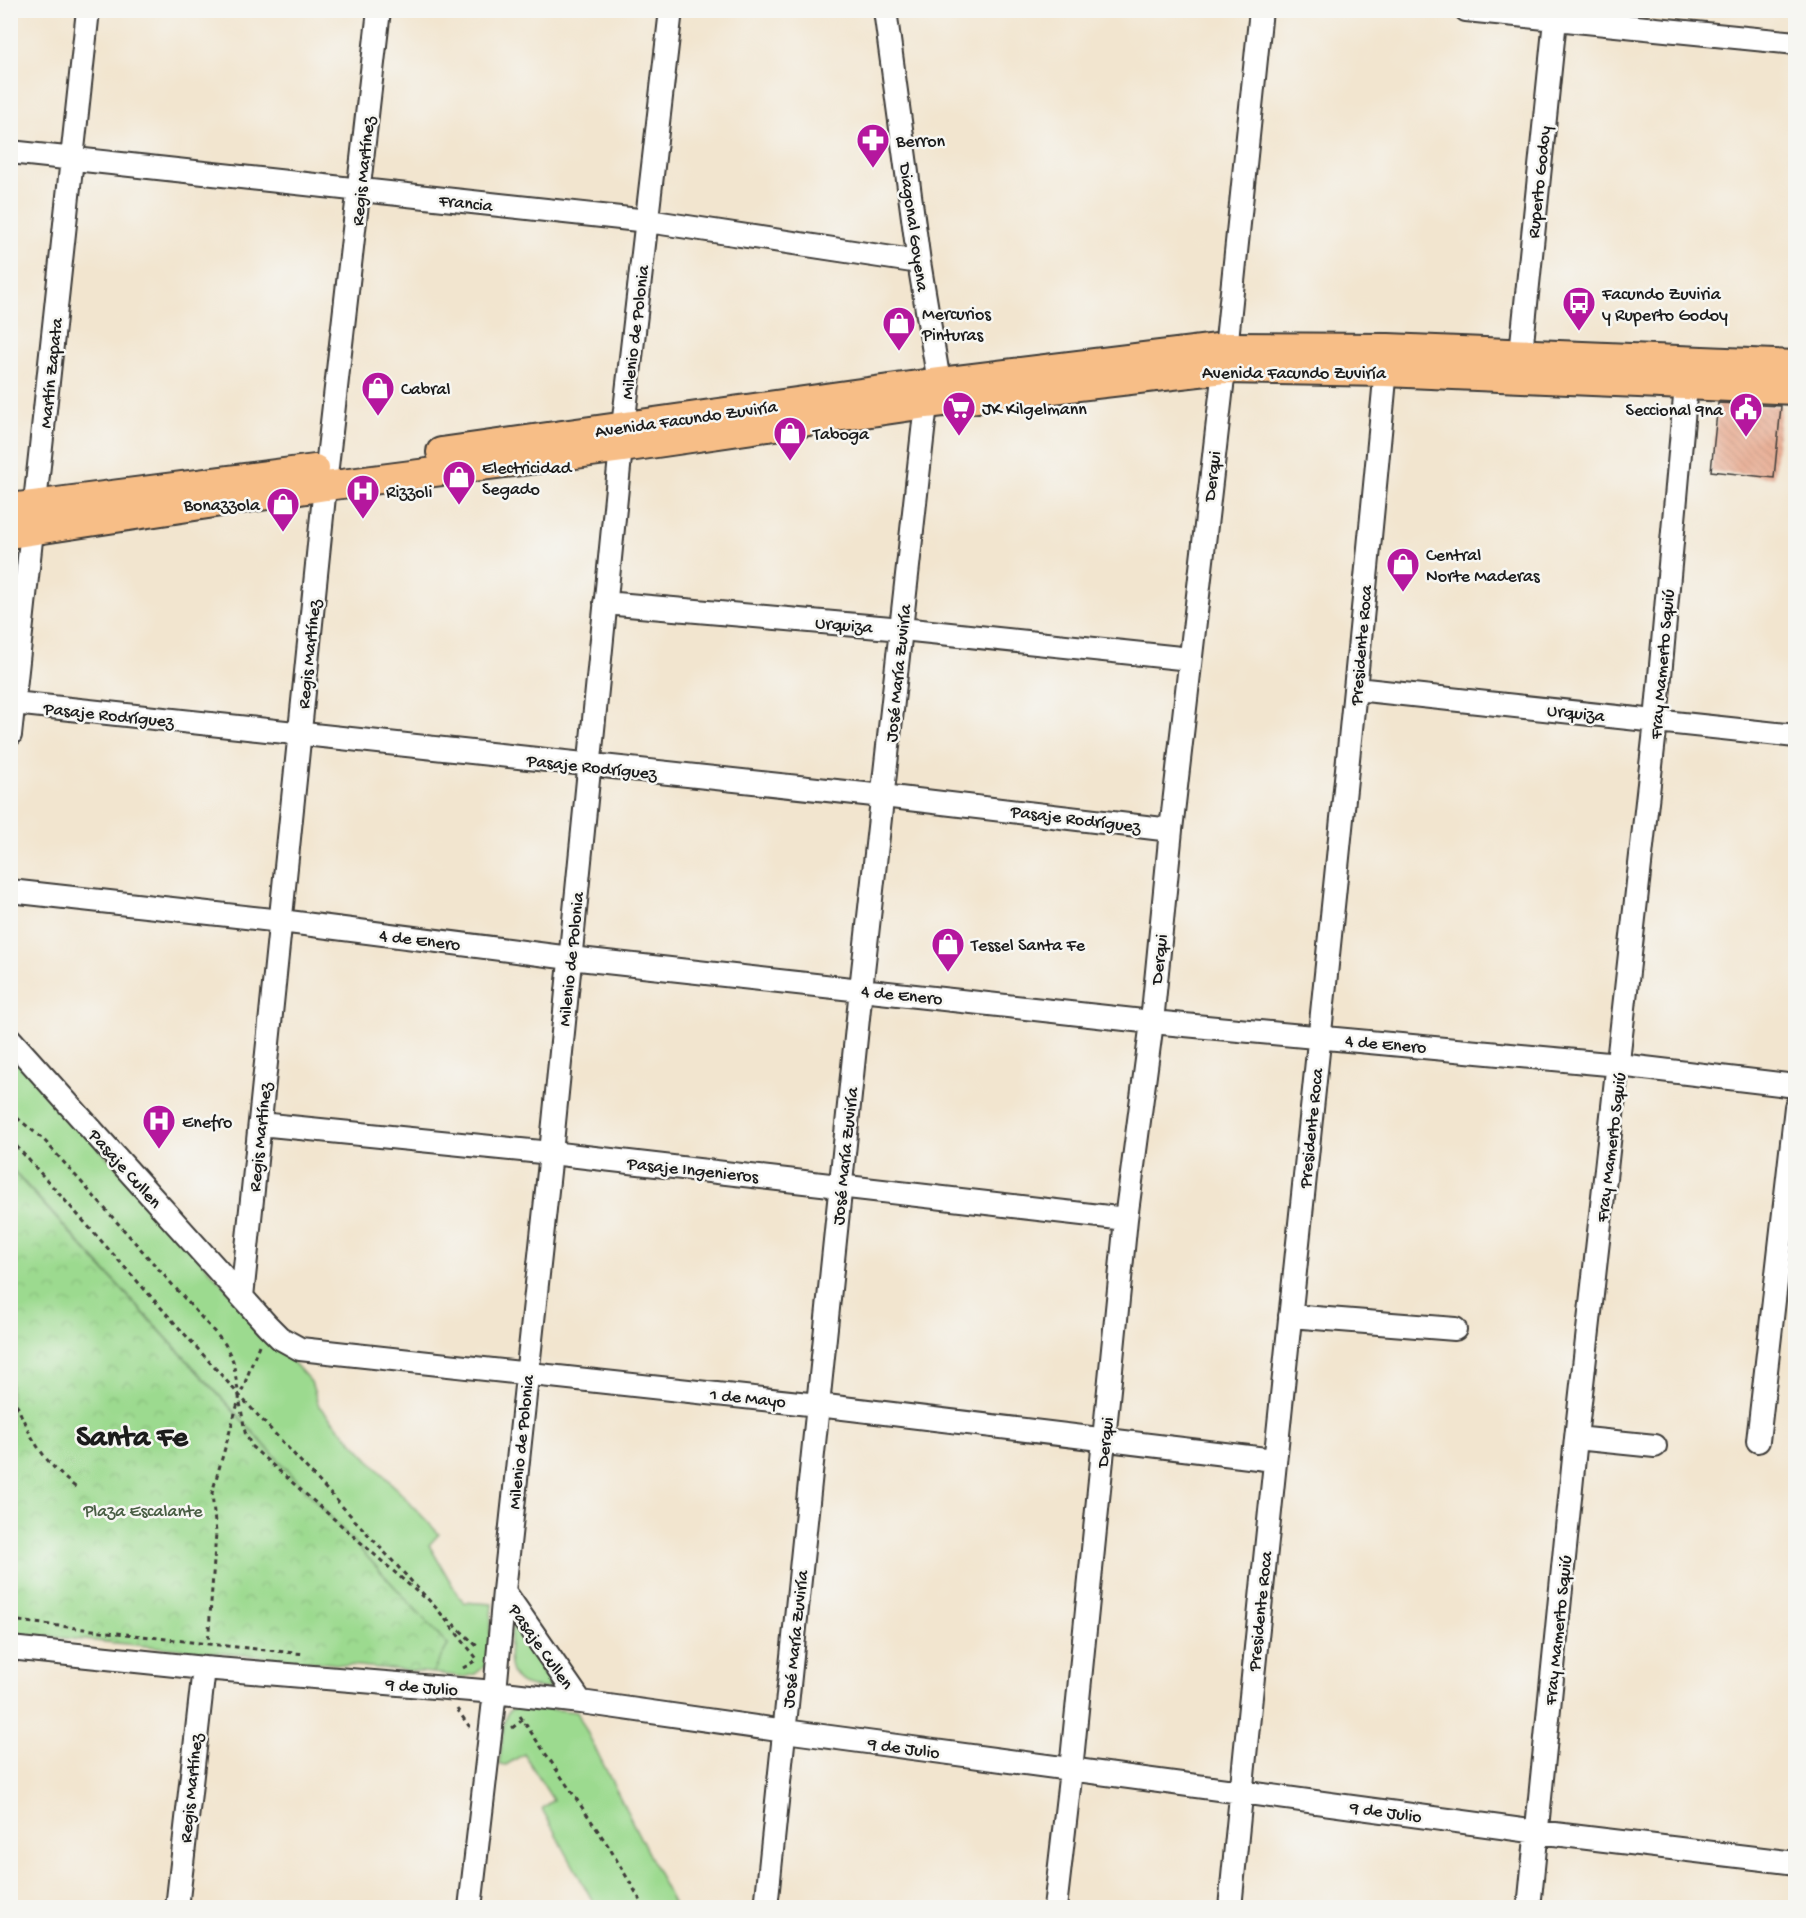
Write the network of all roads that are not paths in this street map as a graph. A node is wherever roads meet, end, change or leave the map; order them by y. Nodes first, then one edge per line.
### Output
1 (88, 10) edge
2 (379, 10) edge
3 (671, 10) edge
4 (885, 10) edge
5 (1261, 10) edge
6 (1466, 10) edge
7 (1555, 15) edge
8 (1796, 43) edge
9 (10, 152) edge
10 (73, 159) junction
11 (360, 191) junction
12 (648, 221) junction
13 (920, 262) junction
14 (1521, 353) junction
15 (1225, 358) junction
16 (1386, 360) junction
17 (1796, 365) edge
18 (1686, 386) junction
19 (1796, 390) edge
20 (933, 393) junction
21 (622, 437) junction
22 (326, 477) junction
23 (23, 520) edge
24 (605, 603) junction
25 (902, 629) junction
26 (1190, 659) junction
27 (1356, 689) junction
28 (14, 703) junction
29 (1656, 721) junction
30 (10, 735) edge
31 (300, 735) junction
32 (1796, 736) edge
33 (589, 765) junction
34 (883, 796) junction
35 (1171, 830) junction
36 (10, 891) edge
37 (281, 921) junction
38 (570, 958) junction
39 (861, 989) junction
40 (1152, 1022) junction
41 (1320, 1037) junction
42 (10, 1040) edge
43 (1619, 1065) junction
44 (1796, 1086) edge
45 (1796, 1107) edge
46 (260, 1124) junction
47 (551, 1153) junction
48 (841, 1185) junction
49 (1126, 1219) junction
50 (242, 1298) junction
51 (1290, 1316) junction
52 (1455, 1329) dead end
53 (527, 1373) junction
54 (818, 1405) junction
55 (1576, 1438) junction
56 (1105, 1440) junction
57 (1758, 1441) dead end
58 (1655, 1446) dead end
59 (1274, 1460) junction
60 (504, 1591) junction
61 (10, 1648) edge
62 (204, 1668) junction
63 (498, 1690) junction
64 (580, 1702) junction
65 (785, 1731) junction
66 (1071, 1770) junction
67 (1241, 1792) junction
68 (1538, 1832) junction
69 (1796, 1863) edge
70 (177, 1908) edge
71 (470, 1908) edge
72 (766, 1908) edge
73 (1055, 1908) edge
74 (1230, 1908) edge
75 (1529, 1908) edge

1 - 10 street, Martín Zapata
2 - 11 street, Regis Martínez
3 - 12 street, Milenio de Polonia
4 - 13 street, Diagonal Goyena
5 - 15 street, Derqui
6 - 7 street
7 - 8 street
7 - 14 street, Ruperto Godoy
9 - 10 street, Francia
10 - 11 street, Francia
10 - 23 street, Martín Zapata
11 - 12 street, Francia
11 - 22 street, Regis Martínez
12 - 13 street, Francia
12 - 21 street, Milenio de Polonia
13 - 20 street, Diagonal Goyena
14 - 16 main road, Avenida Facundo Zuviría
14 - 17 main road, Avenida Facundo Zuviría
15 - 16 main road, Avenida Facundo Zuviría
15 - 20 main road, Avenida Facundo Zuviría
15 - 26 street, Derqui
16 - 18 main road, Avenida Facundo Zuviría
16 - 27 street, Presidente Roca
18 - 19 main road, Avenida Facundo Zuviría
18 - 29 street, Fray Mamerto Squiú
20 - 21 main road, Avenida Facundo Zuviría
20 - 25 street, José María Zuviría
21 - 22 main road, Avenida Facundo Zuviría
21 - 24 street, Milenio de Polonia
22 - 23 main road, Avenida Facundo Zuviría
22 - 31 street, Regis Martínez
23 - 28 street, Martín Zapata
24 - 25 street, Urquiza
24 - 33 street, Milenio de Polonia
25 - 26 street, Urquiza
25 - 34 street, José María Zuviría
26 - 35 street, Derqui
27 - 29 street, Urquiza
27 - 41 street, Presidente Roca
28 - 30 street, Martín Zapata
28 - 31 street, Pasaje Rodríguez
29 - 32 street, Urquiza
29 - 43 street, Fray Mamerto Squiú
31 - 33 street, Pasaje Rodríguez
31 - 37 street, Regis Martínez
33 - 34 street, Pasaje Rodríguez
33 - 38 street, Milenio de Polonia
34 - 35 street, Pasaje Rodríguez
34 - 39 street, José María Zuviría
35 - 40 street, Derqui
36 - 37 street, 4 de Enero
37 - 38 street, 4 de Enero
37 - 46 street, Regis Martínez
38 - 39 street, 4 de Enero
38 - 47 street, Milenio de Polonia
39 - 40 street, 4 de Enero
39 - 48 street, José María Zuviría
40 - 41 street, 4 de Enero
40 - 49 street, Derqui
41 - 43 street, 4 de Enero
41 - 51 street, Presidente Roca
42 - 50 street, Pasaje Cullen
43 - 44 street, 4 de Enero
43 - 55 street, Fray Mamerto Squiú
45 - 57 street
46 - 47 street, Pasaje Ingenieros
46 - 50 street, Regis Martínez
47 - 48 street, Pasaje Ingenieros
47 - 53 street, Milenio de Polonia
48 - 49 street, Pasaje Ingenieros
48 - 54 street, José María Zuviría
49 - 56 street, Derqui
50 - 53 street, 1 de Mayo
51 - 52 street
51 - 59 street, Presidente Roca
53 - 54 street, 1 de Mayo
53 - 60 street, Milenio de Polonia
54 - 56 street, 1 de Mayo
54 - 65 street, José María Zuviría
55 - 58 street
55 - 68 street, Fray Mamerto Squiú
56 - 59 street, 1 de Mayo
56 - 66 street, Derqui
59 - 67 street, Presidente Roca
60 - 63 street, Milenio de Polonia
60 - 64 street, Pasaje Cullen
61 - 62 street, 9 de Julio
62 - 63 street, 9 de Julio
62 - 70 street, Regis Martínez
63 - 64 street, 9 de Julio
63 - 71 street, Milenio de Polonia
64 - 65 street, 9 de Julio
65 - 66 street, 9 de Julio
65 - 72 street, José María Zuviría
66 - 67 street, 9 de Julio
66 - 73 street, Derqui
67 - 68 street, 9 de Julio
67 - 74 street, Presidente Roca
68 - 69 street, 9 de Julio
68 - 75 street, Fray Mamerto Squiú

